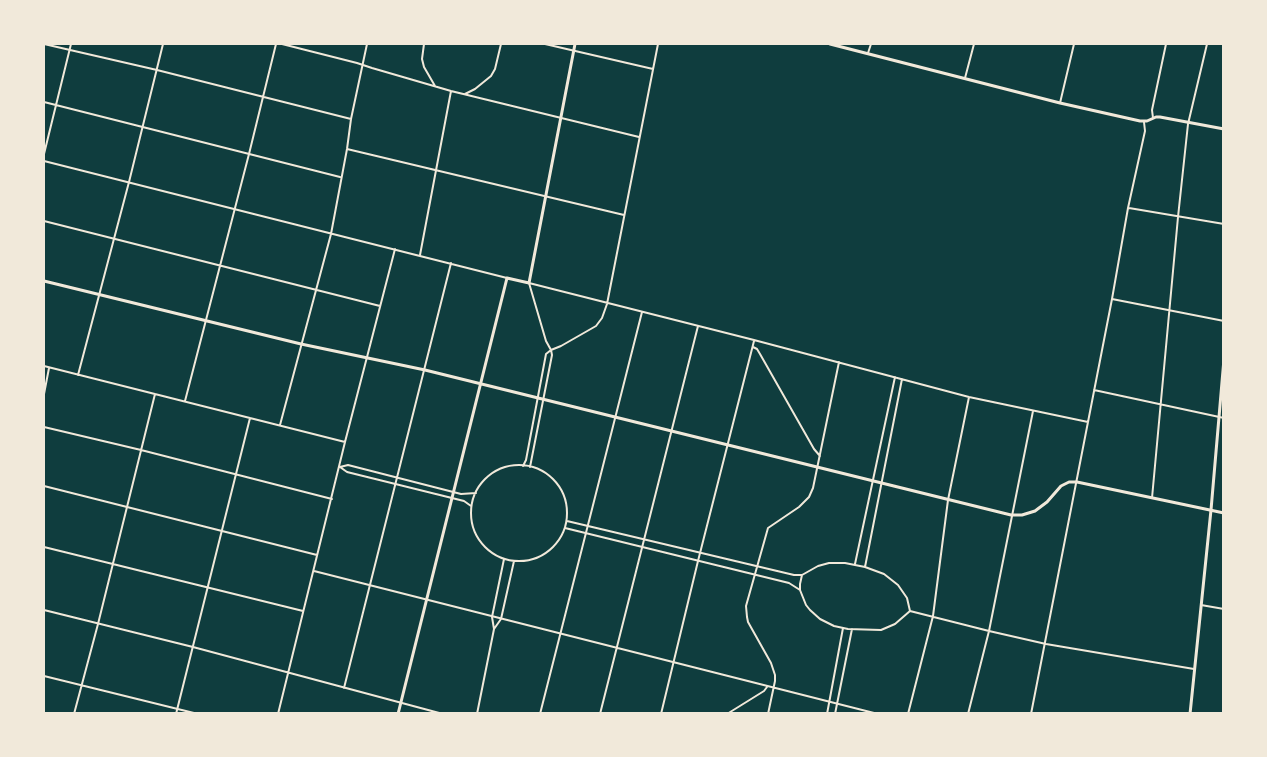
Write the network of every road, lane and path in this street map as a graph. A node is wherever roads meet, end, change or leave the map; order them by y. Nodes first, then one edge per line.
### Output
1 (44, 44) edge
2 (71, 44) edge
3 (163, 44) edge
4 (276, 44) edge
5 (282, 44) edge
6 (367, 44) edge
7 (424, 44) edge
8 (501, 44) edge
9 (545, 44) edge
10 (575, 44) edge
11 (658, 44) edge
12 (830, 44) edge
13 (871, 44) edge
14 (974, 44) edge
15 (1074, 44) edge
16 (1166, 44) edge
17 (1207, 44) edge
18 (69, 50) junction
19 (574, 50) junction
20 (868, 53) junction
21 (363, 65) junction
22 (653, 69) junction
23 (157, 70) junction
24 (965, 78) junction
25 (435, 87) junction
26 (451, 91) junction
27 (465, 94) junction
28 (263, 97) junction
29 (44, 102) edge
30 (1060, 103) junction
31 (56, 105) junction
32 (560, 117) junction
33 (1153, 118) junction
34 (351, 119) junction
35 (1144, 122) junction
36 (1188, 123) junction
37 (142, 127) junction
38 (1224, 129) edge
39 (639, 137) junction
40 (348, 149) junction
41 (44, 154) edge
42 (249, 154) junction
43 (44, 161) edge
44 (436, 170) junction
45 (341, 177) junction
46 (129, 182) junction
47 (545, 197) junction
48 (1128, 208) junction
49 (234, 210) junction
50 (624, 215) junction
51 (1178, 217) junction
52 (44, 221) edge
53 (1224, 224) edge
54 (331, 234) junction
55 (114, 239) junction
56 (395, 249) junction
57 (420, 255) junction
58 (450, 263) junction
59 (219, 265) junction
60 (507, 278) junction
61 (44, 281) edge
62 (529, 283) junction
63 (316, 289) junction
64 (99, 295) junction
65 (1112, 298) junction
66 (606, 304) junction
67 (380, 306) junction
68 (1169, 310) junction
69 (642, 312) junction
70 (205, 321) junction
71 (1224, 321) edge
72 (698, 326) junction
73 (754, 340) junction
74 (301, 344) junction
75 (753, 347) junction
76 (551, 350) junction
77 (367, 357) junction
78 (1224, 359) edge
79 (838, 362) junction
80 (44, 366) edge
81 (49, 368) junction
82 (425, 370) junction
83 (78, 375) junction
84 (895, 377) junction
85 (902, 379) junction
86 (480, 384) junction
87 (1094, 390) junction
88 (44, 394) edge
89 (155, 394) junction
90 (969, 397) junction
91 (538, 398) junction
92 (544, 400) junction
93 (185, 401) junction
94 (1160, 405) junction
95 (1033, 411) junction
96 (1218, 416) junction
97 (250, 418) junction
98 (615, 418) junction
99 (1224, 418) edge
100 (1088, 422) junction
101 (280, 425) junction
102 (44, 427) edge
103 (671, 431) junction
104 (345, 442) junction
105 (728, 445) junction
106 (141, 450) junction
107 (820, 456) junction
108 (523, 466) junction
109 (340, 467) junction
110 (531, 467) junction
111 (818, 468) junction
112 (236, 474) junction
113 (397, 478) junction
114 (873, 482) junction
115 (1077, 482) junction
116 (882, 484) junction
117 (395, 485) junction
118 (44, 486) edge
119 (452, 492) junction
120 (476, 493) junction
121 (1152, 498) junction
122 (332, 499) junction
123 (451, 499) junction
124 (948, 500) junction
125 (127, 507) junction
126 (472, 507) junction
127 (1211, 510) junction
128 (1224, 513) edge
129 (1011, 515) junction
130 (567, 521) junction
131 (587, 525) junction
132 (565, 528) junction
133 (222, 531) junction
134 (585, 532) junction
135 (644, 540) junction
136 (44, 547) edge
137 (642, 547) junction
138 (700, 553) junction
139 (317, 556) junction
140 (504, 559) junction
141 (514, 561) junction
142 (698, 561) junction
143 (113, 563) junction
144 (855, 564) junction
145 (756, 567) junction
146 (866, 567) junction
147 (314, 571) junction
148 (754, 575) junction
149 (802, 576) junction
150 (370, 586) junction
151 (208, 587) junction
152 (800, 590) junction
153 (426, 600) junction
154 (1201, 605) junction
155 (1224, 609) edge
156 (44, 610) edge
157 (303, 611) junction
158 (910, 611) junction
159 (933, 616) junction
160 (492, 617) junction
161 (501, 619) junction
162 (98, 624) junction
163 (843, 628) junction
164 (494, 629) junction
165 (852, 629) junction
166 (988, 631) junction
167 (559, 634) junction
168 (1046, 644) junction
169 (193, 647) junction
170 (616, 647) junction
171 (674, 662) junction
172 (1194, 669) junction
173 (288, 673) junction
174 (44, 676) edge
175 (81, 685) junction
176 (767, 686) junction
177 (344, 688) junction
178 (774, 688) junction
179 (829, 702) junction
180 (401, 703) junction
181 (837, 704) junction
182 (178, 709) junction
183 (74, 714) edge
184 (176, 714) edge
185 (198, 714) edge
186 (278, 714) edge
187 (398, 714) edge
188 (443, 714) edge
189 (477, 714) edge
190 (540, 714) edge
191 (600, 714) edge
192 (661, 714) edge
193 (727, 714) edge
194 (768, 714) edge
195 (827, 714) edge
196 (836, 714) edge
197 (878, 714) edge
198 (908, 714) edge
199 (968, 714) edge
200 (1031, 714) edge
201 (1190, 714) edge

1 - 18 street
2 - 18 street
3 - 23 street
4 - 28 street
5 - 21 street
6 - 21 street
7 - 25 street
8 - 27 street
9 - 19 street
10 - 19 street
11 - 22 street
12 - 20 street
13 - 20 street
14 - 24 street
15 - 30 street
16 - 33 street
17 - 36 street
18 - 23 street
18 - 31 street
19 - 22 street
19 - 32 street
20 - 24 street
21 - 25 street
21 - 34 street
22 - 39 street
23 - 28 street
23 - 37 street
24 - 30 street
25 - 26 street
26 - 27 street
26 - 44 street
27 - 32 street
28 - 34 street
28 - 42 street
29 - 31 street
30 - 35 street
31 - 37 street
31 - 41 street
32 - 39 street
32 - 47 street
33 - 35 street
33 - 36 street
34 - 40 street
35 - 48 street
36 - 38 street
36 - 51 street
37 - 42 street
37 - 46 street
39 - 50 street
40 - 44 street
40 - 45 street
42 - 45 street
42 - 49 street
43 - 46 street
44 - 47 street
44 - 57 street
45 - 54 street
46 - 49 street
46 - 55 street
47 - 50 street
47 - 62 street
48 - 51 street
48 - 65 street
49 - 54 street
49 - 59 street
50 - 66 street
51 - 53 street
51 - 68 street
52 - 55 street
54 - 56 street
54 - 63 street
55 - 59 street
55 - 64 street
56 - 57 street
56 - 67 street
57 - 58 street
58 - 60 street
58 - 82 street
59 - 63 street
59 - 70 street
60 - 62 street
60 - 86 street
61 - 64 street
62 - 66 street
62 - 76 street
63 - 67 street
63 - 74 street
64 - 70 street
64 - 83 street
65 - 68 street
65 - 87 street
66 - 69 street
66 - 76 street
67 - 77 street
68 - 71 street
68 - 94 street
69 - 72 street
69 - 98 street
70 - 74 street
70 - 93 street
72 - 73 street
72 - 103 street
73 - 75 street
73 - 79 street
74 - 77 street
74 - 101 street
75 - 105 street
75 - 107 street
76 - 91 street
76 - 92 street
77 - 82 street
77 - 104 street
78 - 96 street
79 - 84 street
79 - 107 street
80 - 81 street
81 - 83 street
81 - 88 street
82 - 86 street
82 - 113 street
83 - 89 street
84 - 85 street
84 - 114 street
85 - 90 street
85 - 116 street
86 - 91 street
86 - 119 street
87 - 94 street
87 - 100 street
89 - 93 street
89 - 106 street
90 - 95 street
90 - 124 street
91 - 92 street
91 - 108 street
92 - 98 street
92 - 110 street
93 - 97 street
94 - 96 street
94 - 121 street
95 - 100 street
95 - 129 street
96 - 99 street
96 - 127 street
97 - 101 street
97 - 112 street
98 - 103 street
98 - 131 street
100 - 115 street
101 - 104 street
102 - 106 street
103 - 105 street
103 - 135 street
104 - 109 street
105 - 111 street
105 - 138 street
106 - 112 street
106 - 125 street
107 - 111 street
108 - 110 street
108 - 120 street
109 - 113 street
109 - 117 street
109 - 122 street
110 - 130 street
111 - 114 street
111 - 145 street
112 - 122 street
112 - 133 street
113 - 117 street
113 - 119 street
114 - 116 street
114 - 144 street
115 - 121 street
115 - 129 street
115 - 168 street
116 - 124 street
116 - 146 street
117 - 123 street
117 - 150 street
118 - 125 street
119 - 120 street
119 - 123 street
120 - 126 street
121 - 127 street
122 - 139 street
123 - 126 street
123 - 153 street
124 - 129 street
124 - 159 street
125 - 133 street
125 - 143 street
126 - 140 street
127 - 128 street
127 - 154 street
129 - 166 street
130 - 131 street
130 - 132 street
131 - 134 street
131 - 135 street
132 - 134 street
132 - 141 street
133 - 139 street
133 - 151 street
134 - 137 street
134 - 167 street
135 - 137 street
135 - 138 street
136 - 143 street
137 - 142 street
137 - 170 street
138 - 142 street
138 - 145 street
139 - 147 street
140 - 141 street
140 - 160 street
141 - 161 street
142 - 148 street
142 - 171 street
143 - 151 street
143 - 162 street
144 - 146 street
144 - 149 street
145 - 148 street
145 - 149 street
146 - 158 street
147 - 150 street
147 - 157 street
148 - 152 street
148 - 178 street
149 - 152 street
150 - 153 street
150 - 177 street
151 - 157 street
151 - 169 street
152 - 163 street
153 - 160 street
153 - 180 street
154 - 155 street
154 - 172 street
156 - 162 street
157 - 173 street
158 - 159 street
158 - 165 street
159 - 166 street
159 - 198 street
160 - 161 street
160 - 164 street
161 - 164 street
161 - 167 street
162 - 169 street
162 - 175 street
163 - 165 street
163 - 179 street
164 - 189 street
165 - 181 street
166 - 168 street
166 - 199 street
167 - 170 street
167 - 190 street
168 - 172 street
168 - 200 street
169 - 173 street
169 - 182 street
170 - 171 street
170 - 191 street
171 - 176 street
171 - 192 street
172 - 201 street
173 - 177 street
173 - 186 street
174 - 175 street
175 - 182 street
175 - 183 street
176 - 178 street
176 - 193 street
177 - 180 street
178 - 179 street
178 - 194 street
179 - 181 street
179 - 195 street
180 - 187 street
180 - 188 street
181 - 196 street
181 - 197 street
182 - 184 street
182 - 185 street

